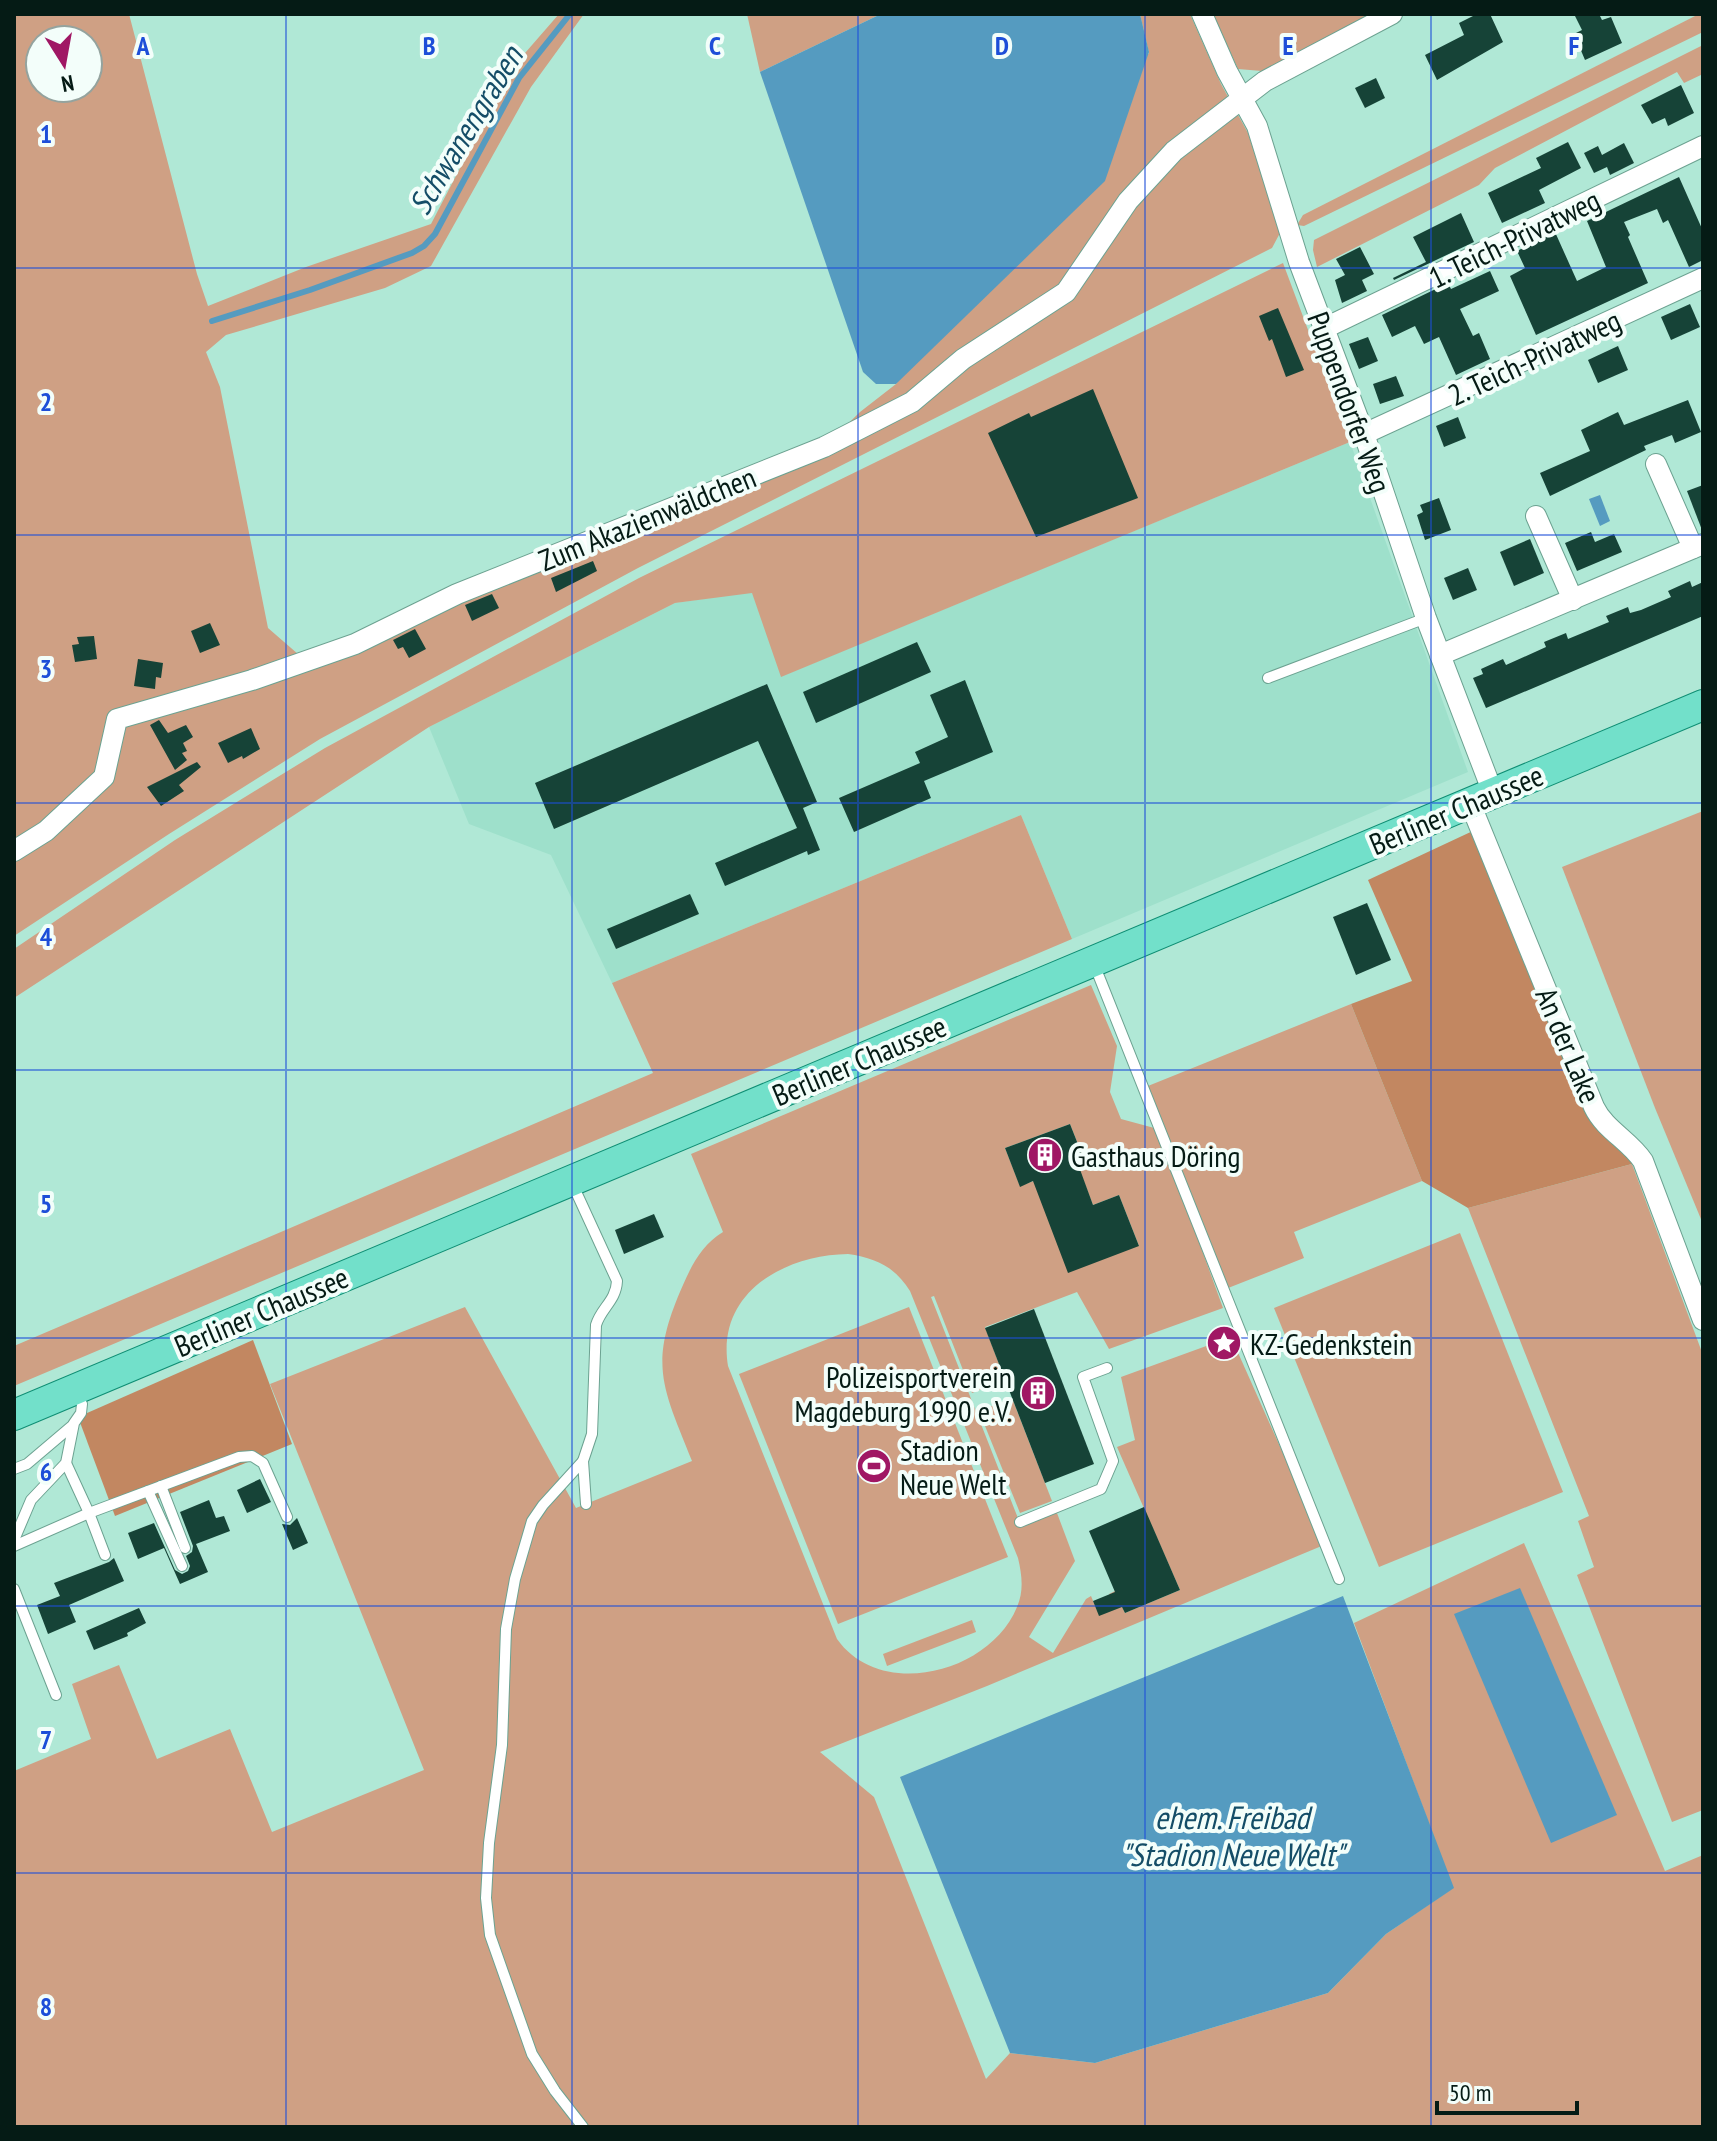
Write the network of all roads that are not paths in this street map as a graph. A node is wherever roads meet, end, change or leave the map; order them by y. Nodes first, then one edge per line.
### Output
1 (1202, 14) edge
2 (1392, 14) edge
3 (1244, 98) junction
4 (1703, 146) edge
5 (1703, 278) edge
6 (1325, 328) junction
7 (1364, 434) junction
8 (1656, 464) dead end
9 (1536, 516) dead end
10 (1698, 546) edge
11 (1573, 600) junction
12 (1426, 618) junction
13 (1440, 655) junction
14 (1268, 678) dead end
15 (1703, 705) edge
16 (1482, 798) junction
17 (14, 851) edge
18 (1093, 962) junction
19 (572, 1181) junction
20 (1703, 1320) edge
21 (1107, 1368) dead end
22 (76, 1389) junction
23 (14, 1415) edge
24 (74, 1423) junction
25 (583, 1461) junction
26 (66, 1463) junction
27 (14, 1469) edge
28 (161, 1486) junction
29 (148, 1491) junction
30 (586, 1504) dead end
31 (89, 1513) junction
32 (287, 1517) dead end
33 (1020, 1522) dead end
34 (14, 1543) edge
35 (185, 1548) dead end
36 (105, 1555) dead end
37 (182, 1566) dead end
38 (1339, 1579) dead end
39 (14, 1589) edge
40 (56, 1695) dead end
41 (583, 2127) edge

1 - 3 street, Puppendorfer Weg
2 - 3 street
3 - 6 street, Puppendorfer Weg
3 - 17 street, Zum Akazienwäldchen
4 - 6 street, 1. Teich-Privatweg
5 - 7 street, 2. Teich-Privatweg
6 - 7 street, Puppendorfer Weg
7 - 12 street, Puppendorfer Weg
8 - 10 street
9 - 11 street
10 - 11 street
11 - 13 street
12 - 13 street, Puppendorfer Weg
12 - 14 lane
13 - 16 street, Puppendorfer Weg
15 - 16 main road, Berliner Chaussee
16 - 18 main road, Berliner Chaussee
16 - 20 street, An der Lake
18 - 19 main road, Berliner Chaussee
18 - 38 lane
19 - 22 main road, Berliner Chaussee
19 - 25 lane
21 - 33 lane
22 - 23 main road, Berliner Chaussee
22 - 24 lane
24 - 26 lane
24 - 27 lane
25 - 30 lane
25 - 41 lane
26 - 31 lane
26 - 34 lane
28 - 29 lane
28 - 32 lane
28 - 35 lane
29 - 31 lane
29 - 37 lane
31 - 34 lane
31 - 36 lane
39 - 40 lane

